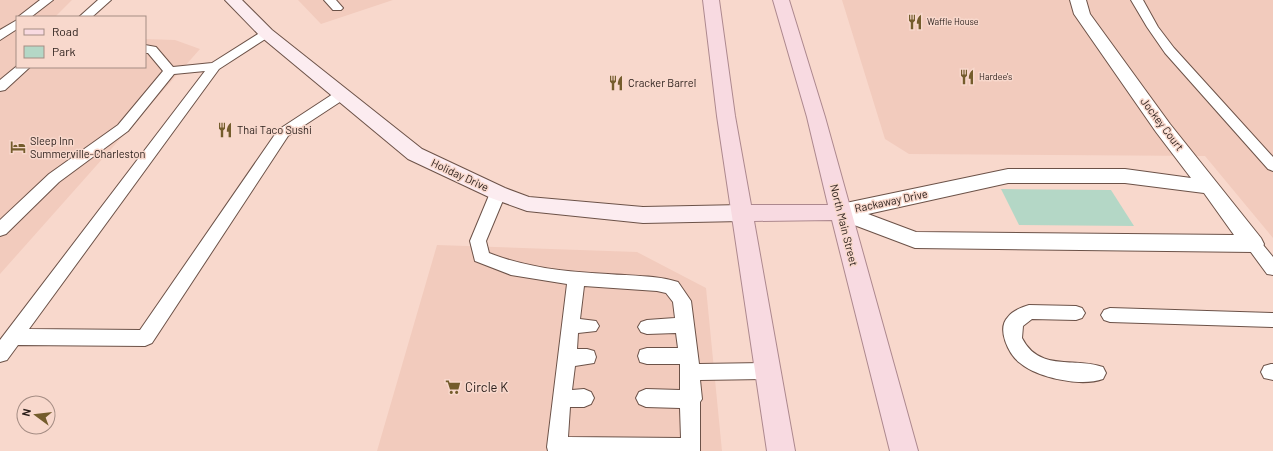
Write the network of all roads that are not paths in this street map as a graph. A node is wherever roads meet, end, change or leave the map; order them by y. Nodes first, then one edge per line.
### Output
1 (47, 0) edge
2 (106, 0) edge
3 (233, 0) edge
4 (711, 0) edge
5 (781, 0) edge
6 (1078, 0) edge
7 (1137, 0) edge
8 (25, 16) edge
9 (86, 16) edge
10 (16, 24) edge
11 (266, 33) junction
12 (0, 36) edge
13 (146, 49) edge
14 (214, 66) junction
15 (23, 68) edge
16 (170, 71) junction
17 (0, 87) edge
18 (341, 95) junction
19 (1273, 166) edge
20 (1210, 187) junction
21 (498, 193) junction
22 (742, 212) junction
23 (841, 212) junction
24 (0, 230) edge
25 (1252, 244) junction
26 (1273, 269) edge
27 (576, 279) junction
28 (1076, 313) dead end
29 (1110, 315) dead end
30 (1273, 320) edge
31 (686, 325) junction
32 (570, 326) junction
33 (590, 326) dead end
34 (647, 327) dead end
35 (13, 337) junction
36 (0, 354) edge
37 (647, 356) dead end
38 (587, 357) dead end
39 (566, 358) junction
40 (689, 364) junction
41 (768, 371) junction
42 (1096, 373) dead end
43 (584, 398) dead end
44 (646, 398) dead end
45 (560, 399) junction
46 (692, 399) junction
47 (781, 451) edge
48 (904, 451) edge

1 - 8 lane
2 - 9 lane
3 - 11 main road, Holiday Drive
4 - 22 main road
5 - 23 main road, North Main Street
6 - 20 street, Jockey Court
7 - 19 lane
10 - 12 lane
11 - 14 lane
11 - 18 main road, Holiday Drive
13 - 16 lane
14 - 16 lane
14 - 35 lane
15 - 17 lane
16 - 24 lane
18 - 21 main road, Holiday Drive
18 - 35 lane
20 - 23 street, Rackaway Drive
20 - 25 street, Jockey Court
21 - 22 main road, Holiday Drive
21 - 27 lane
22 - 23 main road
22 - 41 main road
23 - 25 street, Rackaway Drive
23 - 48 main road, North Main Street
25 - 26 lane
27 - 31 lane
27 - 32 lane
28 - 42 lane
29 - 30 lane
31 - 34 lane
31 - 40 lane
32 - 33 lane
32 - 39 lane
35 - 36 lane
37 - 40 lane
38 - 39 lane
39 - 45 lane
40 - 41 lane
40 - 46 lane
41 - 47 main road
43 - 45 lane
44 - 46 lane
45 - 46 lane

